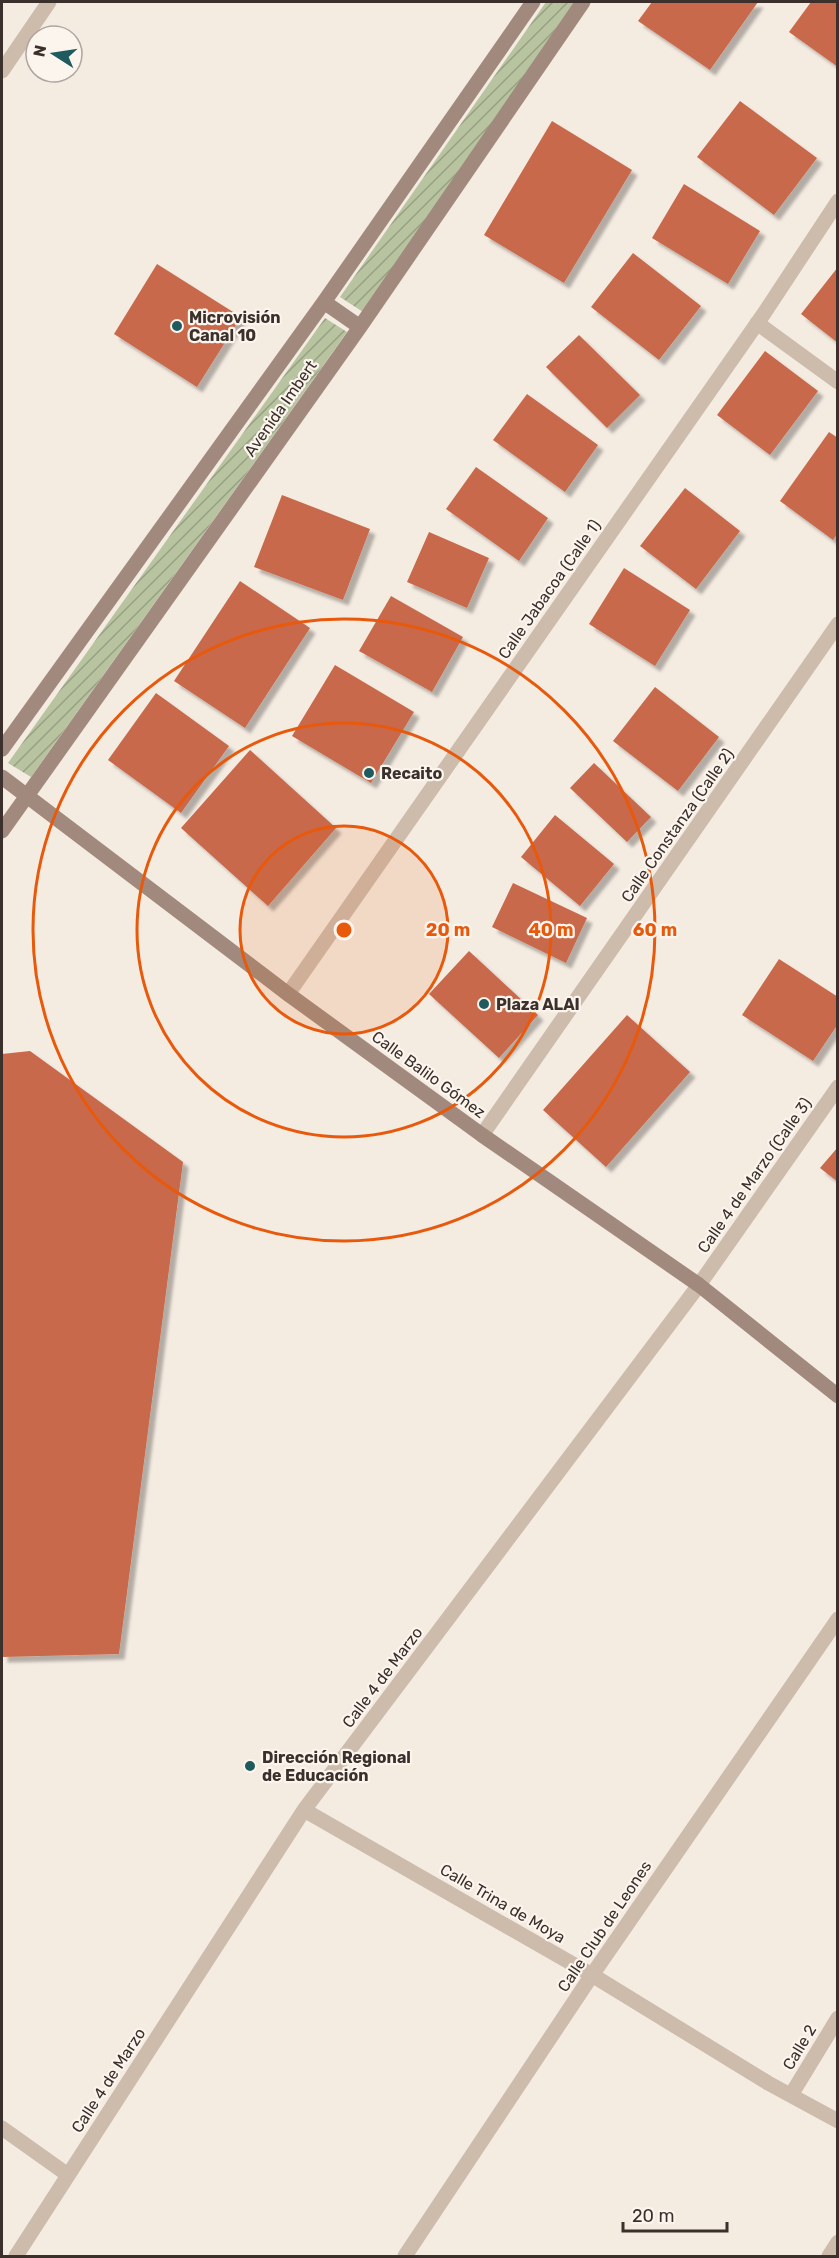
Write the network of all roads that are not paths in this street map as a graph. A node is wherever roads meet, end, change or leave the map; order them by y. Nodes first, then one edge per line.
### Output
1 (49, 2) edge
2 (533, 2) edge
3 (583, 2) edge
4 (2, 71) edge
5 (837, 201) edge
6 (324, 302) junction
7 (757, 323) junction
8 (360, 327) junction
9 (837, 382) edge
10 (837, 624) edge
11 (2, 749) edge
12 (2, 777) edge
13 (25, 796) junction
14 (2, 831) edge
15 (288, 994) junction
16 (837, 1087) edge
17 (482, 1135) junction
18 (699, 1285) junction
19 (837, 1396) edge
20 (837, 1619) edge
21 (304, 1810) junction
22 (592, 1975) junction
23 (837, 2018) edge
24 (791, 2095) junction
25 (837, 2121) edge
26 (2, 2128) edge
27 (68, 2175) junction
28 (837, 2242) edge
29 (16, 2256) edge
30 (405, 2256) edge
31 (829, 2256) edge

1 - 4 street
2 - 6 main road, Avenida Imbert
3 - 8 main road, Avenida Imbert
5 - 7 street, Calle Jabacoa (Calle 1)
6 - 8 main road
6 - 11 main road, Avenida Imbert
7 - 9 street
7 - 15 street, Calle Jabacoa (Calle 1)
8 - 13 main road, Avenida Imbert
10 - 17 street, Calle Constanza (Calle 2)
12 - 13 main road, Calle Balilo Gómez
13 - 14 main road, Avenida Imbert
13 - 15 main road, Calle Balilo Gómez
15 - 17 main road, Calle Balilo Gómez
16 - 18 street, Calle 4 de Marzo (Calle 3)
17 - 18 main road, Calle Balilo Gómez
18 - 19 main road, Calle Balilo Gómez
18 - 21 street, Calle 4 de Marzo
20 - 22 street, Calle Club de Leones
21 - 22 street, Calle Trina de Moya
21 - 27 street, Calle 4 de Marzo
22 - 24 street, Calle Trina de Moya
22 - 30 street, Calle Club de Leones
23 - 24 street, Calle 2
24 - 25 street, Calle Trina de Moya
26 - 27 street
27 - 29 street, Calle 4 de Marzo
28 - 31 street

